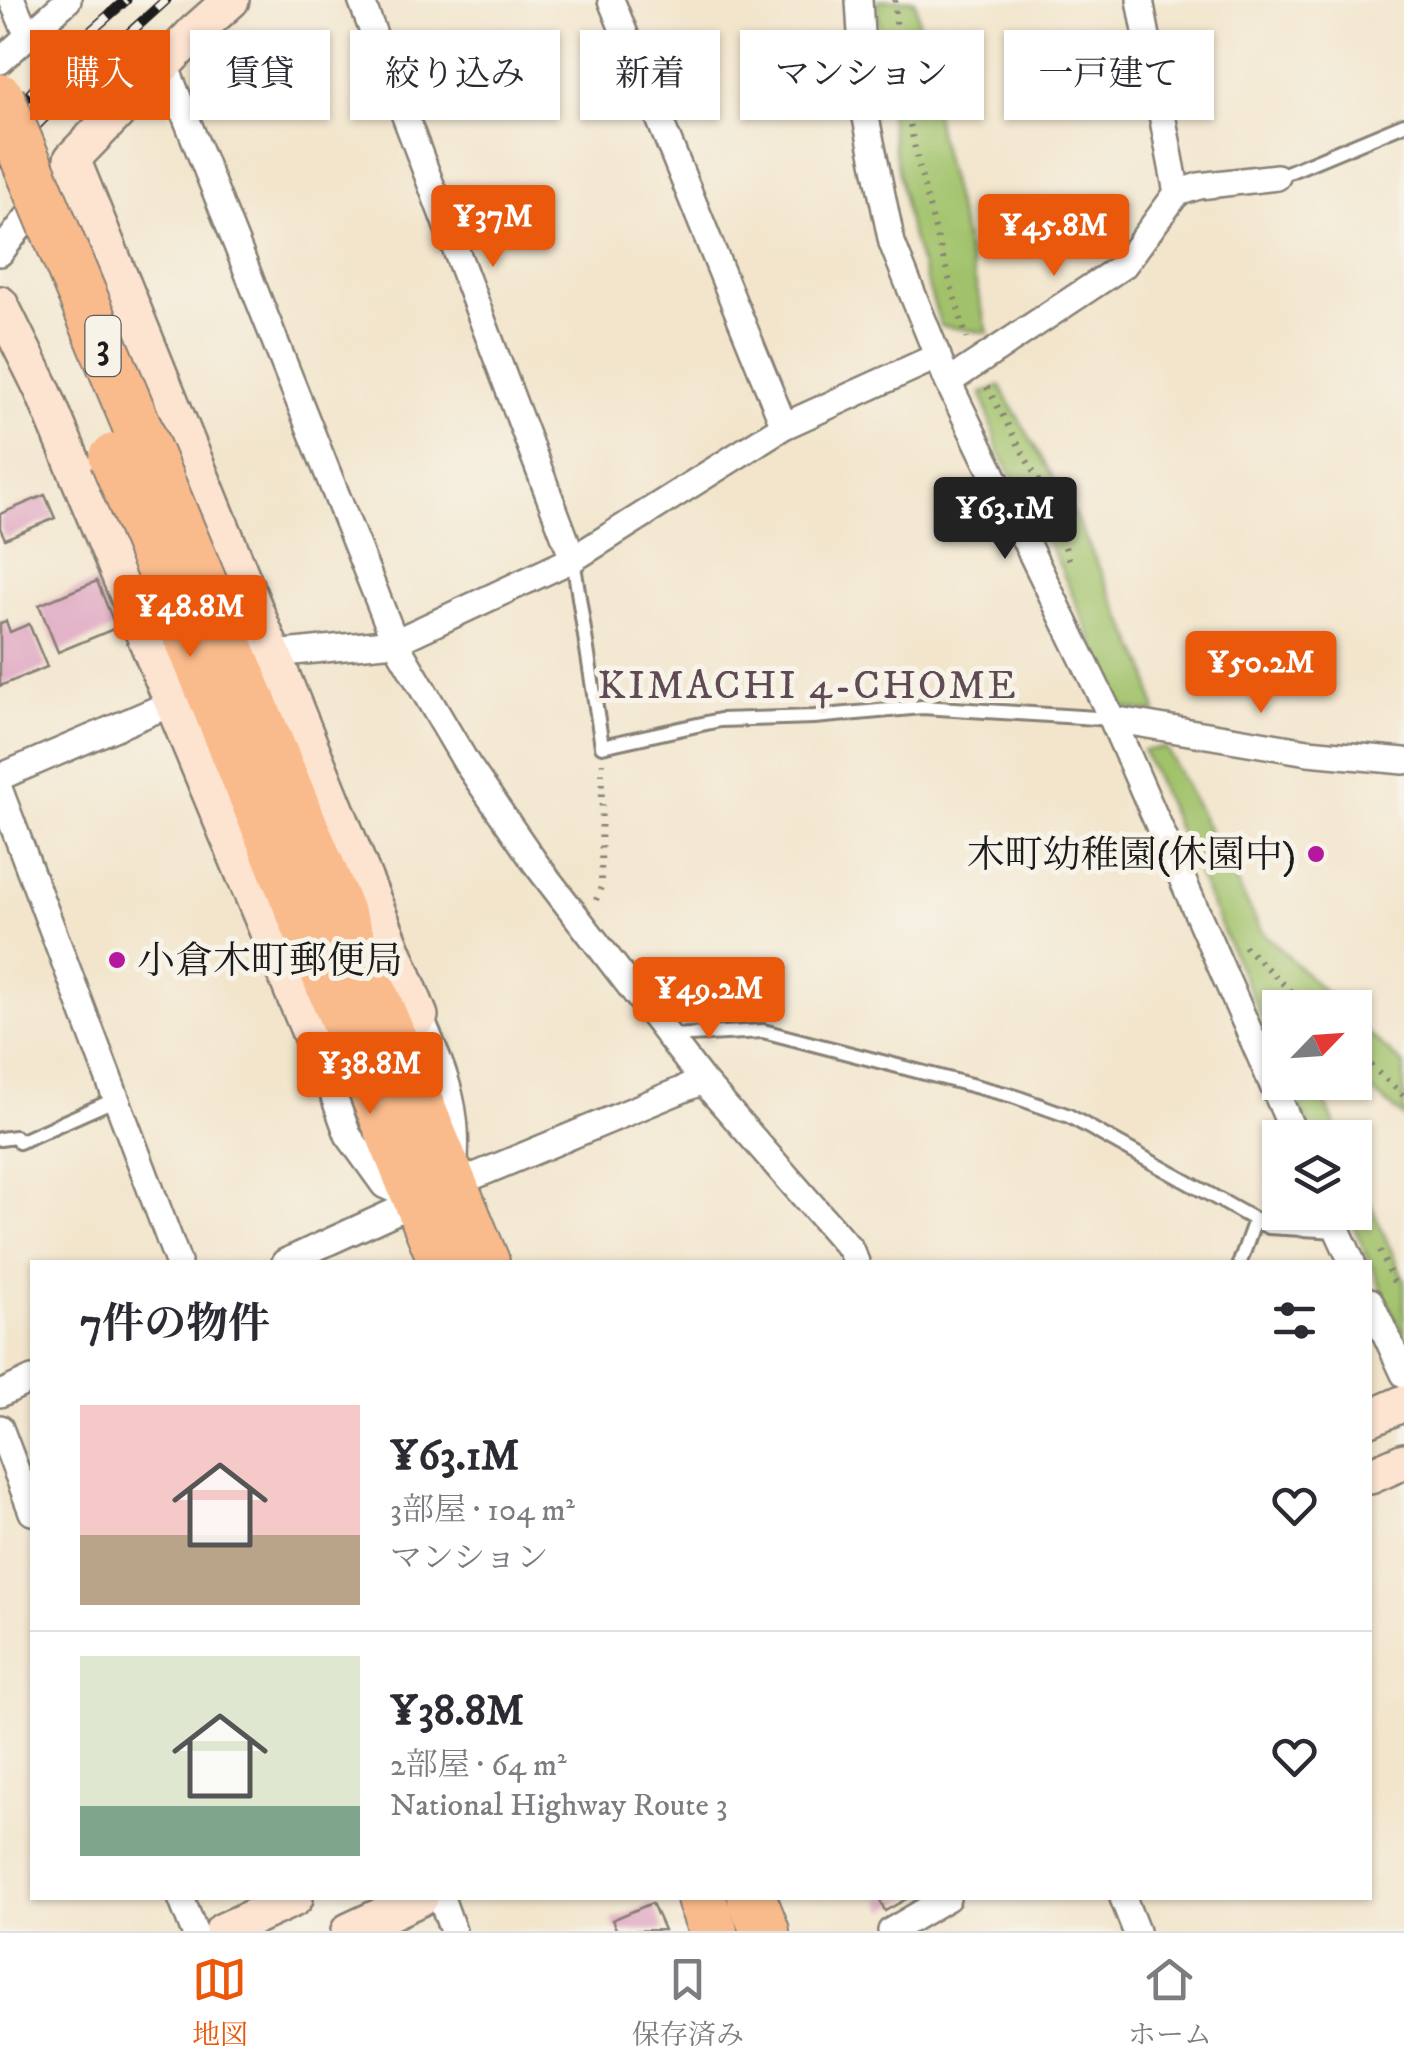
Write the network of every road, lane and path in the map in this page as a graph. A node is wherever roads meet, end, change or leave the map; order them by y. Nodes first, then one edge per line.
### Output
1 (12, 0) edge
2 (68, 0) edge
3 (230, 0) edge
4 (361, 0) edge
5 (611, 0) edge
6 (859, 0) edge
7 (1140, 0) edge
8 (28, 36) junction
9 (170, 60) edge
10 (0, 62) edge
11 (170, 78) edge
12 (0, 98) edge
13 (111, 120) edge
14 (1404, 124) edge
15 (72, 159) junction
16 (1277, 177) joint
17 (0, 182) edge
18 (1178, 193) junction
19 (0, 252) edge
20 (0, 304) edge
21 (938, 356) junction
22 (948, 382) junction
23 (784, 426) junction
24 (573, 559) junction
25 (190, 598) junction
26 (395, 642) junction
27 (265, 659) junction
28 (179, 700) junction
29 (1112, 719) junction
30 (602, 746) junction
31 (1404, 761) edge
32 (0, 777) edge
33 (0, 791) edge
34 (587, 930) junction
35 (1244, 946) dead end
36 (1289, 990) edge
37 (420, 1016) joint
38 (671, 1036) junction
39 (315, 1045) joint
40 (1372, 1067) edge
41 (703, 1081) junction
42 (1404, 1096) edge
43 (116, 1099) junction
44 (1288, 1120) edge
45 (0, 1138) edge
46 (435, 1192) junction
47 (1255, 1220) junction
48 (1262, 1224) edge
49 (1337, 1230) edge
50 (177, 1260) edge
51 (289, 1260) edge
52 (443, 1260) edge
53 (484, 1260) edge
54 (855, 1260) edge
55 (1241, 1260) edge
56 (1351, 1260) edge
57 (1372, 1305) edge
58 (1404, 1374) edge
59 (30, 1380) edge
60 (0, 1394) edge
61 (1404, 1403) edge
62 (1372, 1417) edge
63 (0, 1428) edge
64 (1404, 1460) edge
65 (1372, 1475) edge
66 (30, 1507) edge
67 (182, 1900) edge
68 (291, 1900) edge
69 (416, 1900) edge
70 (441, 1900) edge
71 (703, 1900) edge
72 (753, 1900) edge
73 (944, 1900) edge
74 (1124, 1900) edge
75 (194, 1931) edge
76 (223, 1931) edge
77 (349, 1931) edge
78 (453, 1931) edge
79 (713, 1931) edge
80 (765, 1931) edge
81 (891, 1931) edge
82 (1136, 1931) edge

1 - 8 street
2 - 8 street
3 - 9 street
4 - 24 street
5 - 23 street
6 - 21 street
7 - 18 street
8 - 10 street
11 - 26 street
12 - 25 highway, 3, bridge
13 - 15 street
14 - 16 lane
15 - 19 street
15 - 27 street
16 - 18 street
17 - 25 highway, 3, bridge
18 - 22 street
20 - 28 street
21 - 22 street
21 - 23 street
22 - 29 street
23 - 24 street
24 - 26 street
24 - 30 lane
25 - 46 highway, 3
26 - 27 street
26 - 34 street
27 - 37 street
28 - 32 street
28 - 39 street
29 - 30 lane
29 - 31 street
29 - 44 street
30 - 34 path
33 - 43 street
34 - 38 street
35 - 36 path
37 - 46 street
38 - 41 street
38 - 47 lane
39 - 46 street
40 - 42 path
41 - 46 street
41 - 54 street
43 - 45 lane
43 - 50 street
46 - 51 street
46 - 52 highway, 3
46 - 53 highway, 3
47 - 48 lane
47 - 55 lane
49 - 56 street
57 - 58 street
59 - 60 street
61 - 62 street
63 - 66 street
64 - 65 street
67 - 75 street
68 - 76 street
69 - 77 street
70 - 78 street
71 - 79 highway
72 - 80 highway
73 - 81 street
74 - 82 street

